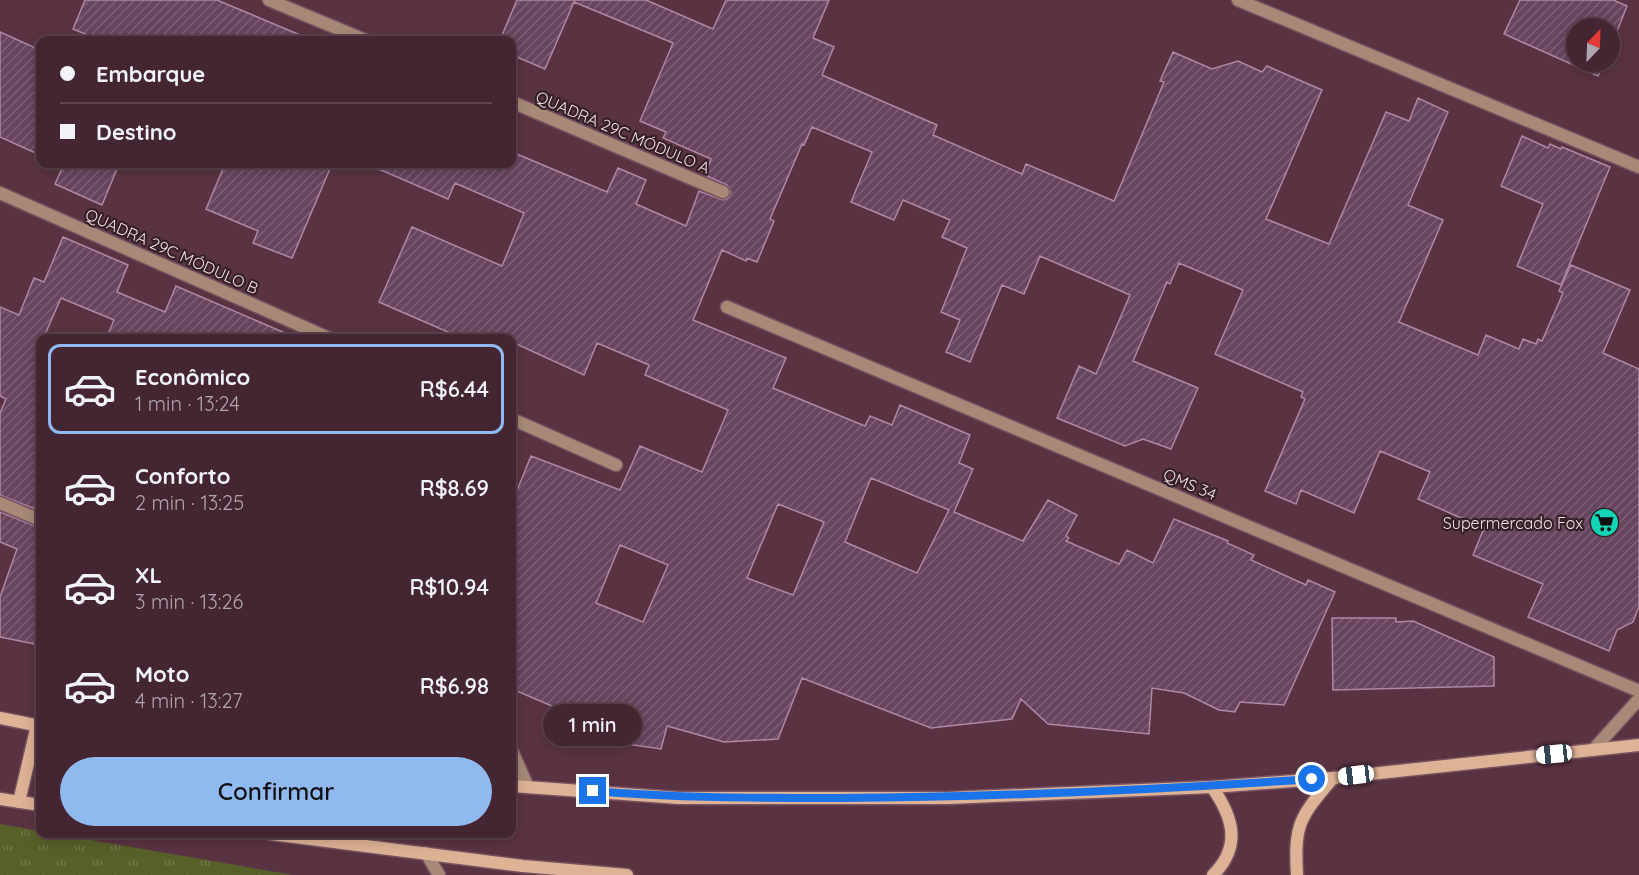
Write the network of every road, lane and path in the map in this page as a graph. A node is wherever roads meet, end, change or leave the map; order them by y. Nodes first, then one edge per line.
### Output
1 (269, 0) edge
2 (1238, 0) edge
3 (355, 36) edge
4 (516, 104) edge
5 (1639, 167) edge
6 (723, 192) dead end
7 (0, 193) edge
8 (728, 307) dead end
9 (320, 334) edge
10 (516, 421) edge
11 (616, 465) dead end
12 (0, 503) edge
13 (36, 518) edge
14 (1639, 691) edge
15 (1639, 699) edge
16 (0, 718) edge
17 (36, 724) edge
18 (36, 737) edge
19 (1639, 745) edge
20 (1593, 750) junction
21 (516, 760) edge
22 (1333, 778) junction
23 (516, 786) edge
24 (528, 787) junction
25 (1212, 787) junction
26 (0, 799) edge
27 (19, 802) junction
28 (36, 804) edge
29 (303, 838) edge
30 (426, 853) junction
31 (521, 871) edge
32 (440, 875) edge
33 (627, 875) edge
34 (1213, 875) edge
35 (1297, 875) edge

1 - 3 street
2 - 5 street
4 - 6 street, QUADRA 29C MÓDULO A
7 - 9 street, QUADRA 29C MÓDULO B
8 - 14 street, QMS 34
10 - 11 street
12 - 13 street
15 - 20 street
16 - 17 main road
18 - 27 main road
19 - 20 main road
20 - 22 main road
21 - 24 street
22 - 25 main road
22 - 35 main road
23 - 24 main road
24 - 25 main road
25 - 34 main road
26 - 27 main road
27 - 28 main road
29 - 30 main road
30 - 31 main road
30 - 32 street
31 - 33 main road

